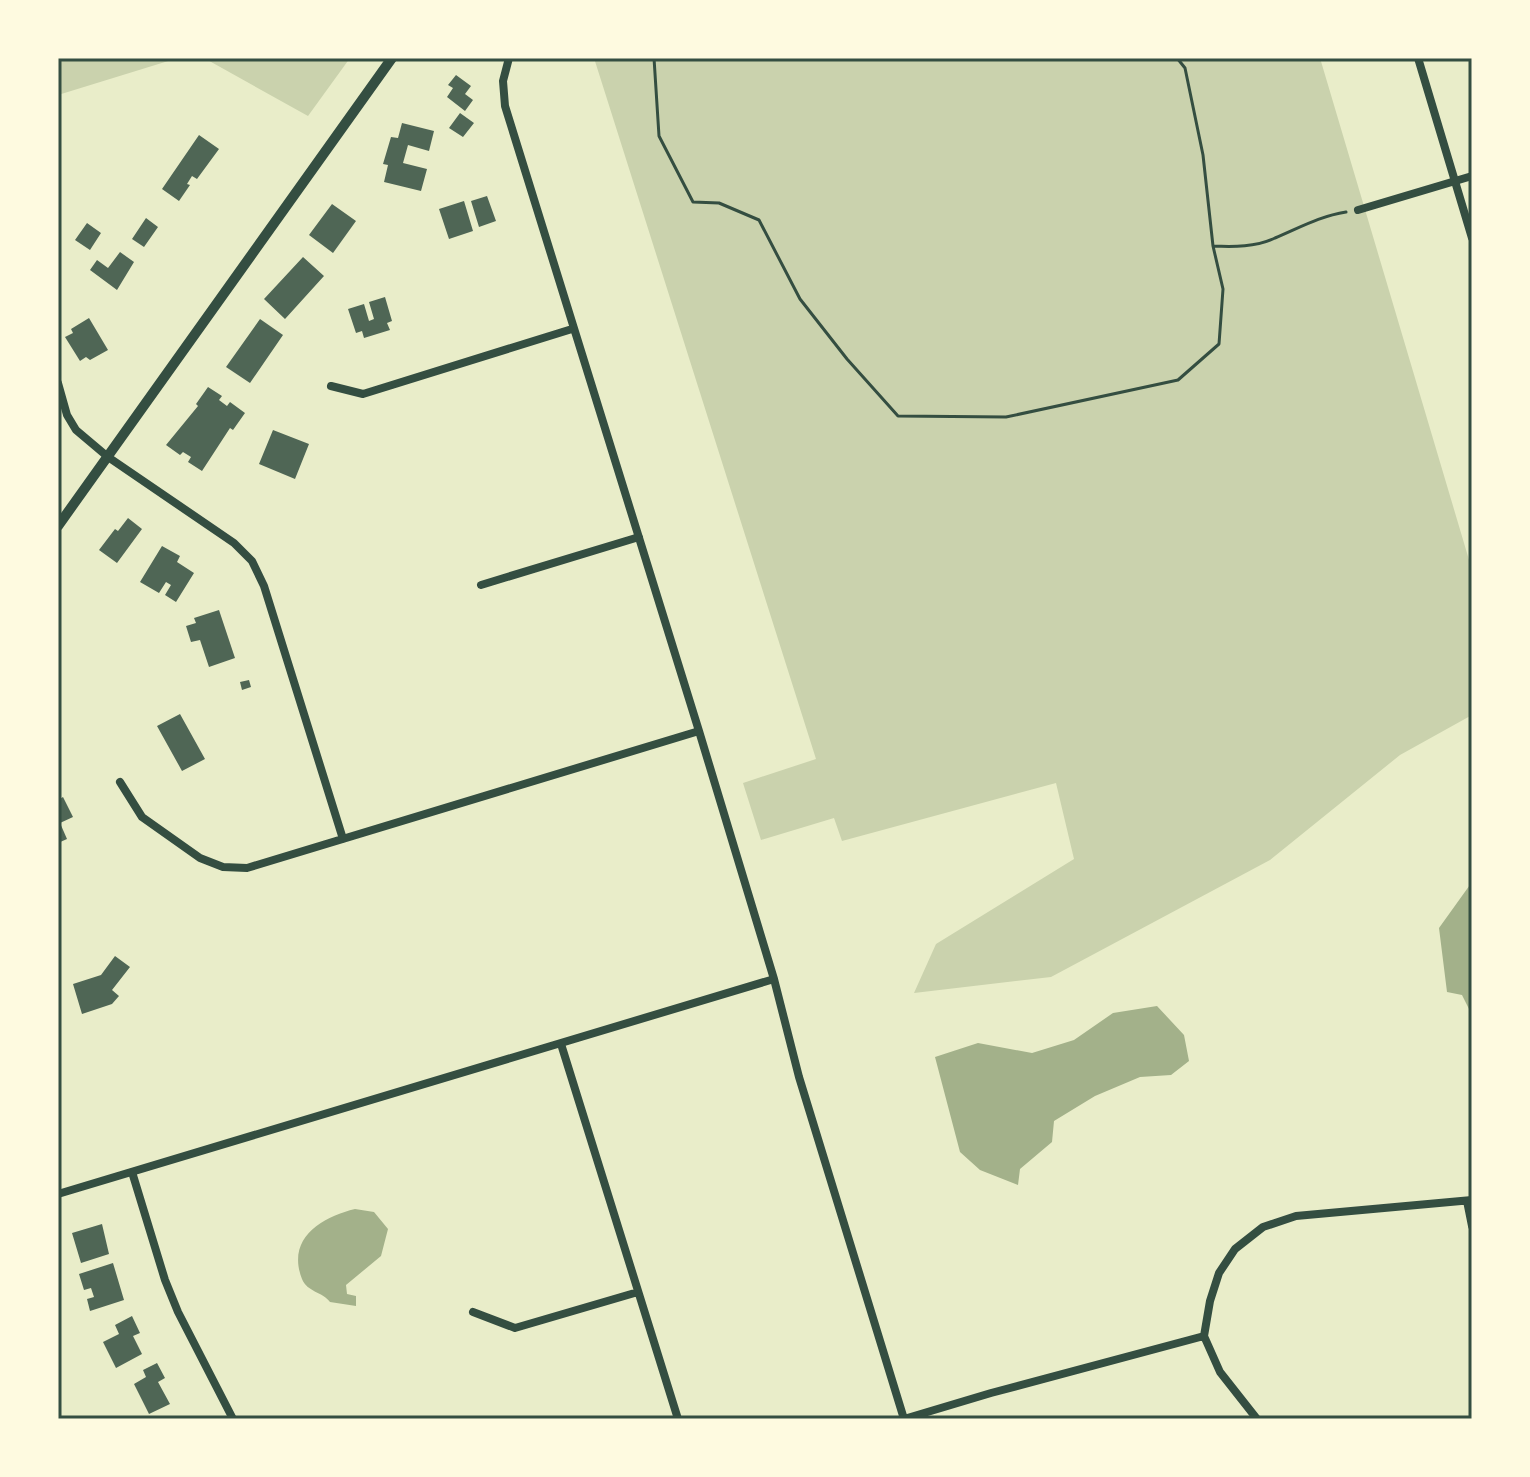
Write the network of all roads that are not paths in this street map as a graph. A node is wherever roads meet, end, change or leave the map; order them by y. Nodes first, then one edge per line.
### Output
1 (392, 58) edge
2 (509, 58) edge
3 (1418, 58) edge
4 (1472, 176) edge
5 (1454, 181) junction
6 (1358, 210) road end
7 (1472, 238) edge
8 (572, 329) junction
9 (58, 383) edge
10 (331, 386) dead end
11 (108, 457) junction
12 (58, 526) edge
13 (639, 537) junction
14 (481, 585) dead end
15 (699, 731) junction
16 (120, 782) dead end
17 (343, 839) junction
18 (774, 979) junction
19 (561, 1044) junction
20 (132, 1172) junction
21 (58, 1194) edge
22 (1469, 1200) edge
23 (1472, 1226) edge
24 (638, 1292) junction
25 (473, 1312) dead end
26 (1204, 1336) junction
27 (233, 1419) edge
28 (678, 1419) edge
29 (904, 1419) edge
30 (1257, 1419) edge

1 - 11 street
2 - 8 street
3 - 5 street
4 - 5 street
5 - 6 street
5 - 7 street
8 - 10 street
8 - 13 street
9 - 11 street
11 - 12 street
11 - 17 street
13 - 14 street
13 - 15 street
15 - 17 street
15 - 18 street
16 - 17 street
18 - 19 street
18 - 29 street
19 - 20 street
19 - 24 street
20 - 21 street
20 - 27 street
22 - 23 street
22 - 26 street
24 - 25 street
24 - 28 street
26 - 29 street
26 - 30 street

